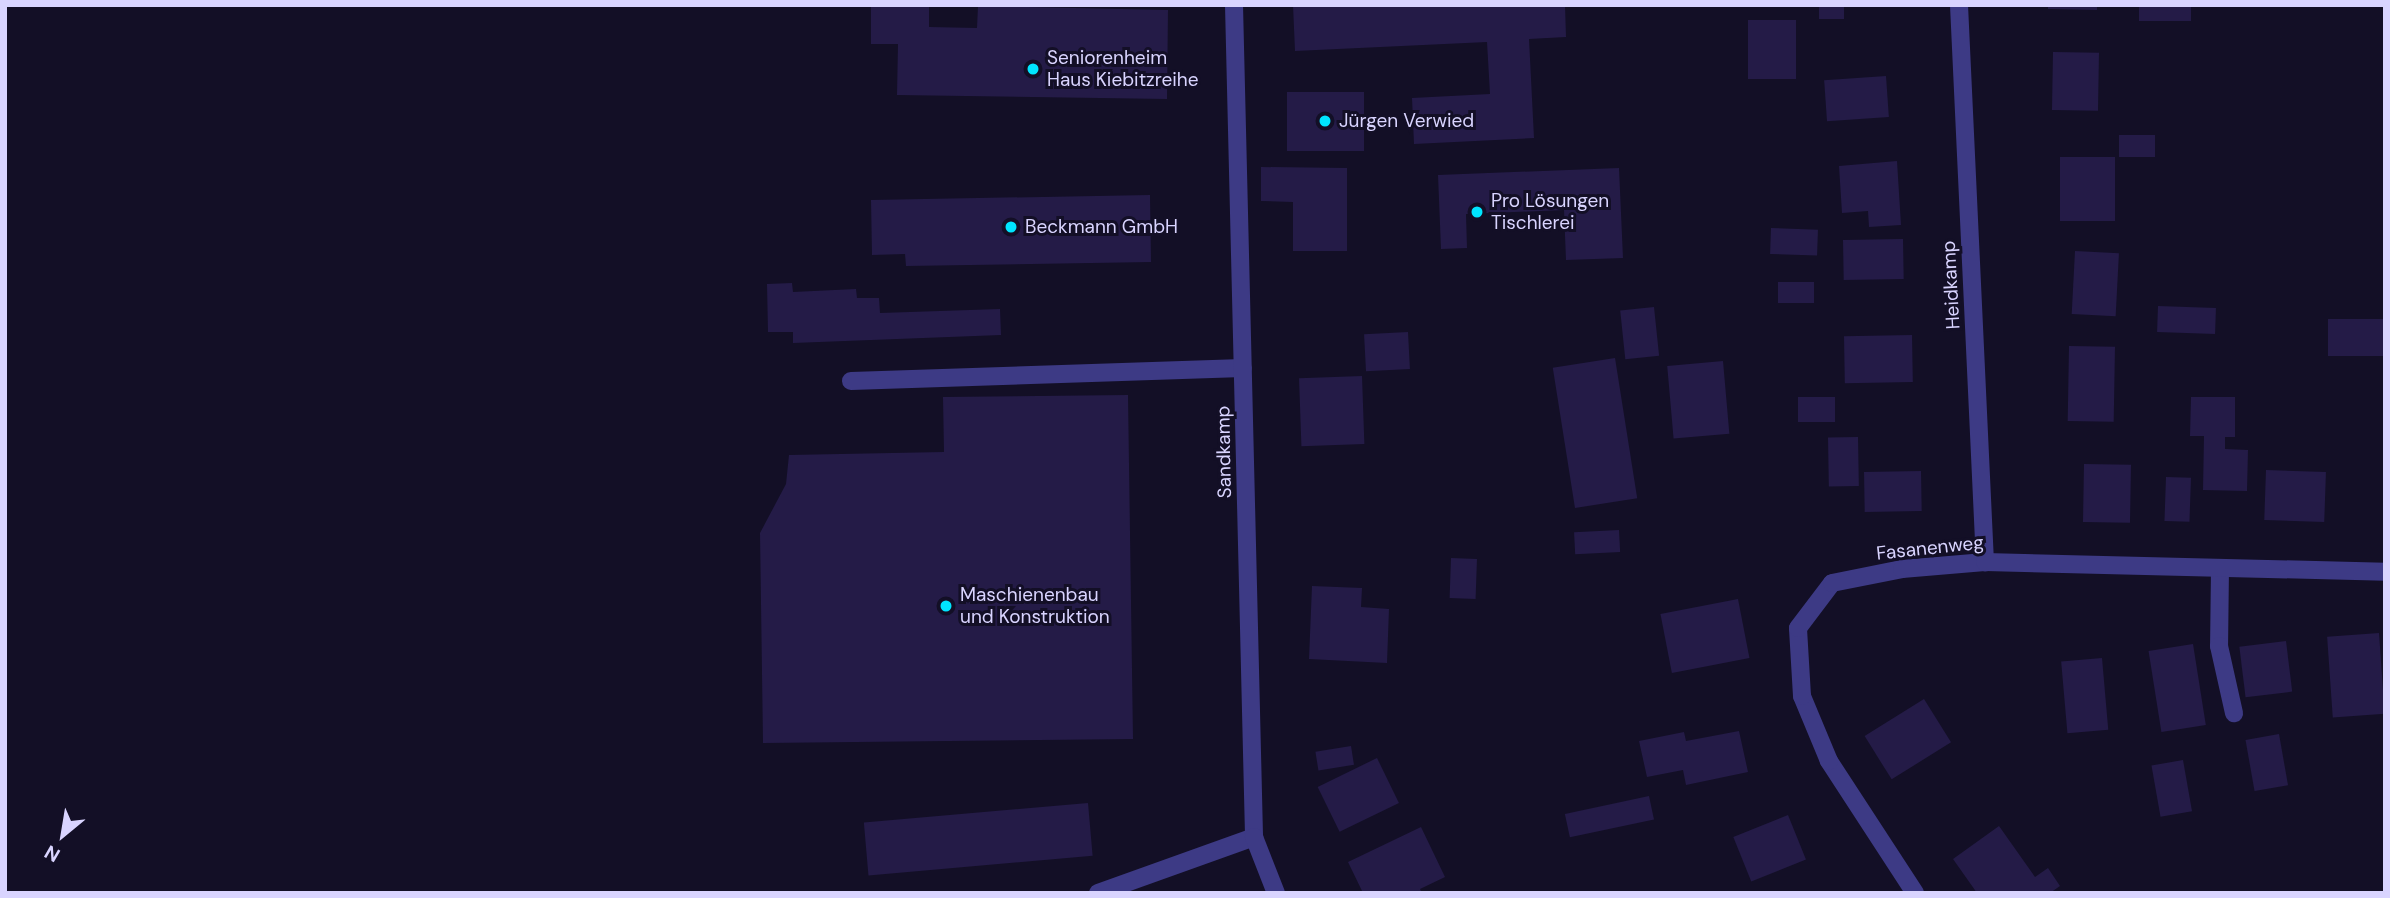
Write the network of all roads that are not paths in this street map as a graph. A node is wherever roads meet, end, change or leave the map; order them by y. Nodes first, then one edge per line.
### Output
1 (1234, 5) edge
2 (1959, 5) edge
3 (1243, 368) junction
4 (851, 382) dead end
5 (1985, 562) junction
6 (2220, 568) junction
7 (2385, 572) edge
8 (2234, 713) dead end
9 (1254, 837) junction
10 (1098, 893) edge
11 (1276, 893) edge
12 (1915, 893) edge

1 - 3 street, Sandkamp
2 - 5 street, Heidkamp
3 - 4 street
3 - 9 street, Sandkamp
5 - 6 street, Fasanenweg
5 - 12 street, Fasanenweg
6 - 7 street, Fasanenweg
6 - 8 street
9 - 10 street
9 - 11 street, Sandkamp

